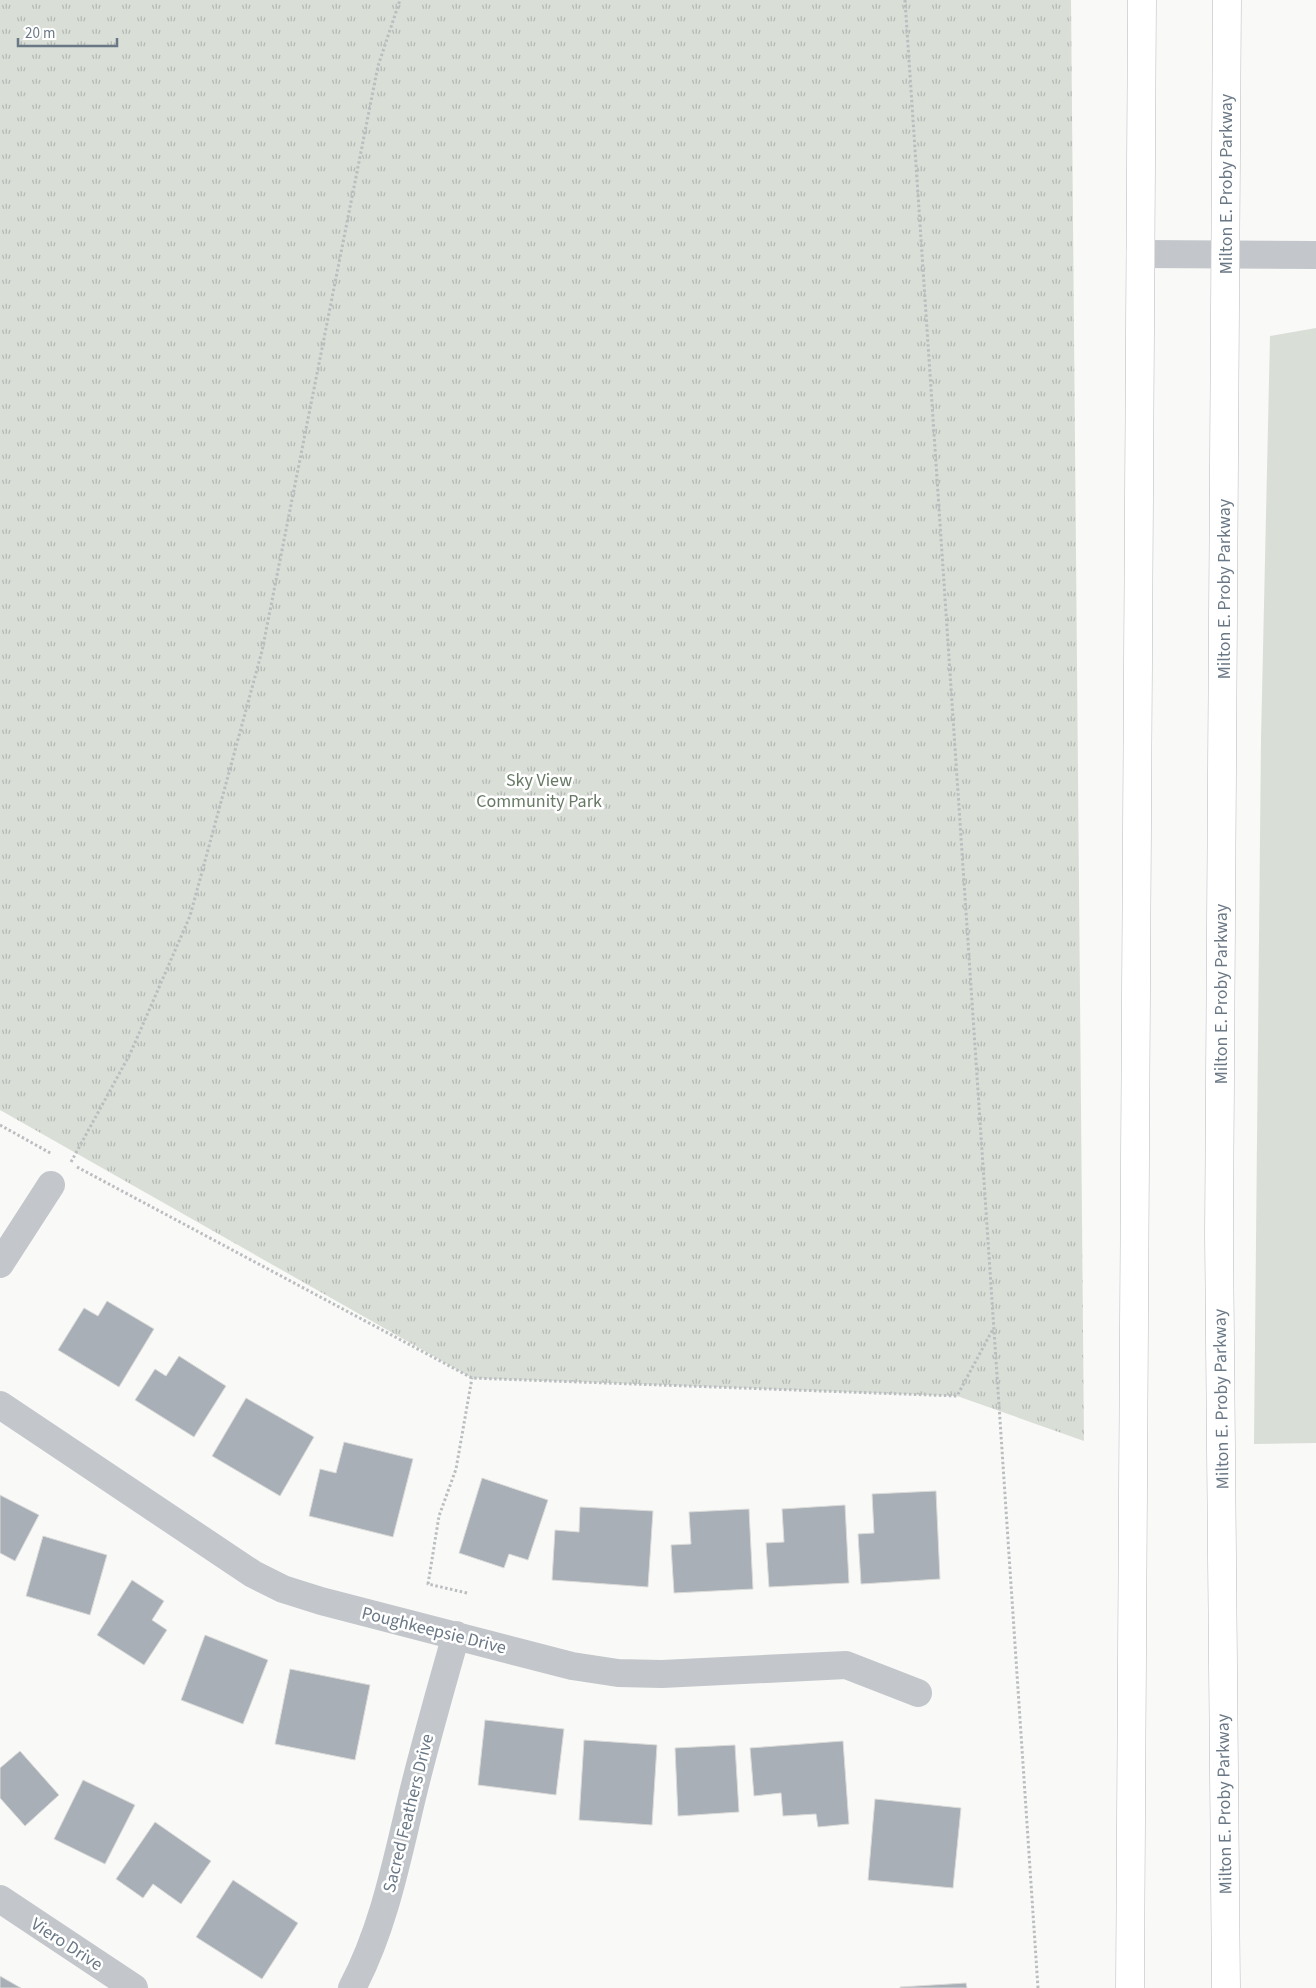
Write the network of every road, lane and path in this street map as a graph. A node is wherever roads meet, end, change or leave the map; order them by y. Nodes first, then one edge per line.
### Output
1 (400, 0) edge
2 (905, 0) edge
3 (1142, 0) edge
4 (1227, 0) edge
5 (1140, 254) junction
6 (1226, 254) junction
7 (1316, 255) edge
8 (0, 1125) edge
9 (70, 1164) junction
10 (51, 1185) joint
11 (0, 1264) edge
12 (994, 1328) junction
13 (472, 1378) junction
14 (0, 1406) edge
15 (467, 1593) dead end
16 (456, 1635) junction
17 (918, 1693) dead end
18 (0, 1899) edge
19 (134, 1988) edge
20 (352, 1988) edge
21 (1038, 1988) edge
22 (1130, 1988) edge
23 (1226, 1988) edge

1 - 9 path
2 - 12 path
3 - 5 highway
4 - 6 highway, Milton E. Proby Parkway
5 - 6 street
5 - 22 highway
6 - 7 street
6 - 23 highway, Milton E. Proby Parkway
8 - 9 path
9 - 10 path
9 - 13 path
10 - 11 street
12 - 13 path
12 - 21 path
13 - 15 path
14 - 16 street, Poughkeepsie Drive
16 - 17 street, Poughkeepsie Drive
16 - 20 street, Sacred Feathers Drive
18 - 19 street, Viero Drive

